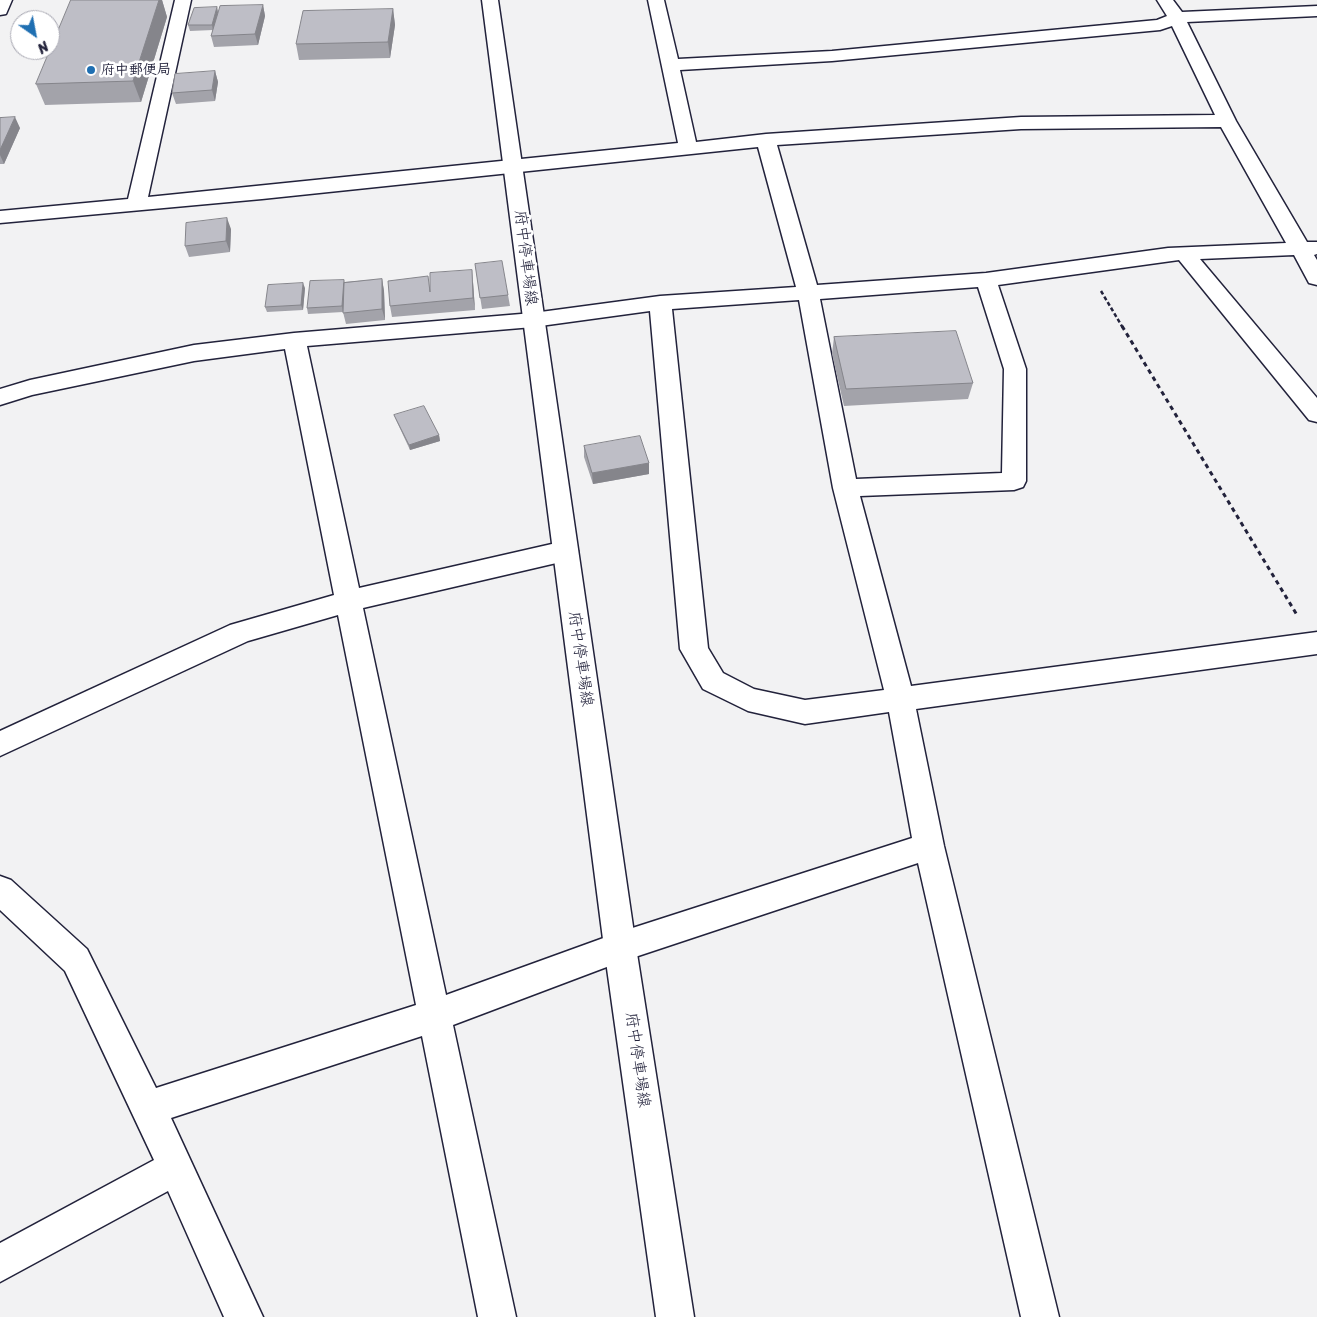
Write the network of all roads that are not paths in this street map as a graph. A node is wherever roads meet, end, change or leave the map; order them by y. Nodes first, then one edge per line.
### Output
1 (4, 0) edge
2 (183, 0) edge
3 (490, 0) edge
4 (656, 0) edge
5 (1165, 0) edge
6 (0, 10) edge
7 (1317, 11) edge
8 (1177, 18) junction
9 (671, 65) junction
10 (1226, 120) junction
11 (766, 140) junction
12 (688, 147) junction
13 (514, 167) junction
14 (137, 203) junction
15 (0, 217) edge
16 (1309, 249) edge
17 (1184, 253) junction
18 (1317, 278) edge
19 (986, 280) junction
20 (808, 292) junction
21 (660, 303) junction
22 (533, 320) junction
23 (294, 340) junction
24 (0, 396) edge
25 (1317, 414) edge
26 (845, 488) junction
27 (565, 551) junction
28 (349, 601) junction
29 (1315, 643) edge
30 (900, 698) junction
31 (0, 744) edge
32 (929, 846) junction
33 (0, 890) edge
34 (620, 947) junction
35 (435, 1015) junction
36 (148, 1108) junction
37 (175, 1168) junction
38 (0, 1263) edge
39 (244, 1317) edge
40 (497, 1317) edge
41 (674, 1317) edge
42 (1040, 1317) edge

1 - 6 street
2 - 14 street
3 - 13 street, 府中停車場線
4 - 9 street
5 - 8 street
7 - 8 street
8 - 9 street
8 - 10 street
9 - 12 street
10 - 11 street
10 - 16 street
11 - 12 street
11 - 20 street
12 - 13 street
13 - 14 street
13 - 22 street, 府中停車場線
14 - 15 street
16 - 17 street
16 - 18 street
17 - 19 street
17 - 25 street
19 - 20 street
19 - 26 street
20 - 21 street
20 - 26 street
21 - 22 street
21 - 30 street
22 - 23 street
22 - 27 street, 府中停車場線
23 - 24 street
23 - 28 street
26 - 30 street
27 - 28 street
27 - 34 street, 府中停車場線
28 - 31 street
28 - 35 street
29 - 30 street
30 - 32 street
32 - 34 street
32 - 42 street
33 - 36 street
34 - 35 street
34 - 41 street, 府中停車場線
35 - 36 street
35 - 40 street
36 - 37 street
37 - 38 street
37 - 39 street

